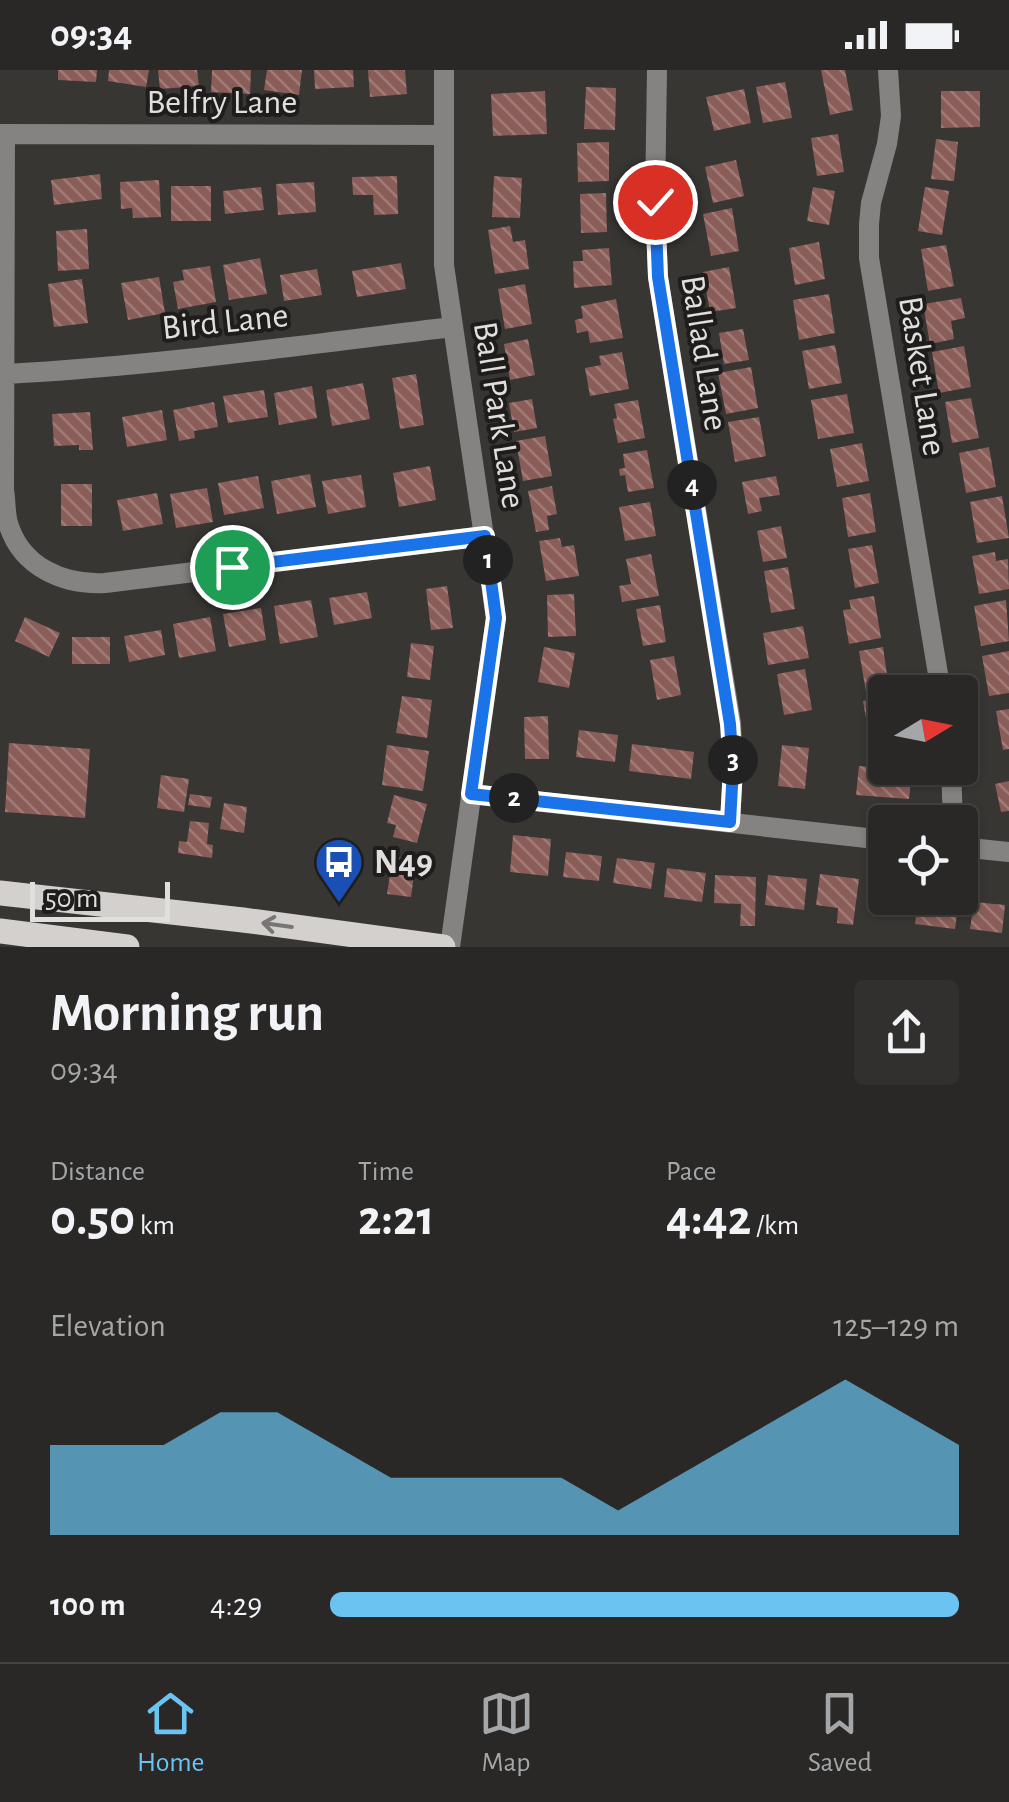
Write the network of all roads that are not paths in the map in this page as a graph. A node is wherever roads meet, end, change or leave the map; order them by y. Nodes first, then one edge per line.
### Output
1 (444, 70) edge
2 (657, 70) edge
3 (888, 70) edge
4 (3, 134) edge
5 (444, 135) junction
6 (452, 327) junction
7 (6, 374) junction
8 (485, 536) junction
9 (938, 675) edge
10 (471, 794) junction
11 (730, 822) junction
12 (868, 838) edge
13 (978, 849) edge
14 (1009, 852) edge
15 (0, 893) edge
16 (0, 931) edge
17 (127, 947) edge
18 (446, 947) edge

1 - 5 street, Ball Park Lane
2 - 11 street, Ballad Lane
3 - 9 street, Basket Lane
4 - 5 street, Belfry Lane
4 - 7 street
5 - 6 street, Ball Park Lane
6 - 7 street, Bird Lane
6 - 8 street, Ball Park Lane
7 - 8 street
8 - 10 street, Ball Park Lane
10 - 11 street
10 - 18 street, Ball Park Lane
11 - 12 street
13 - 14 street
18 -> 15 main road
16 - 17 main road

